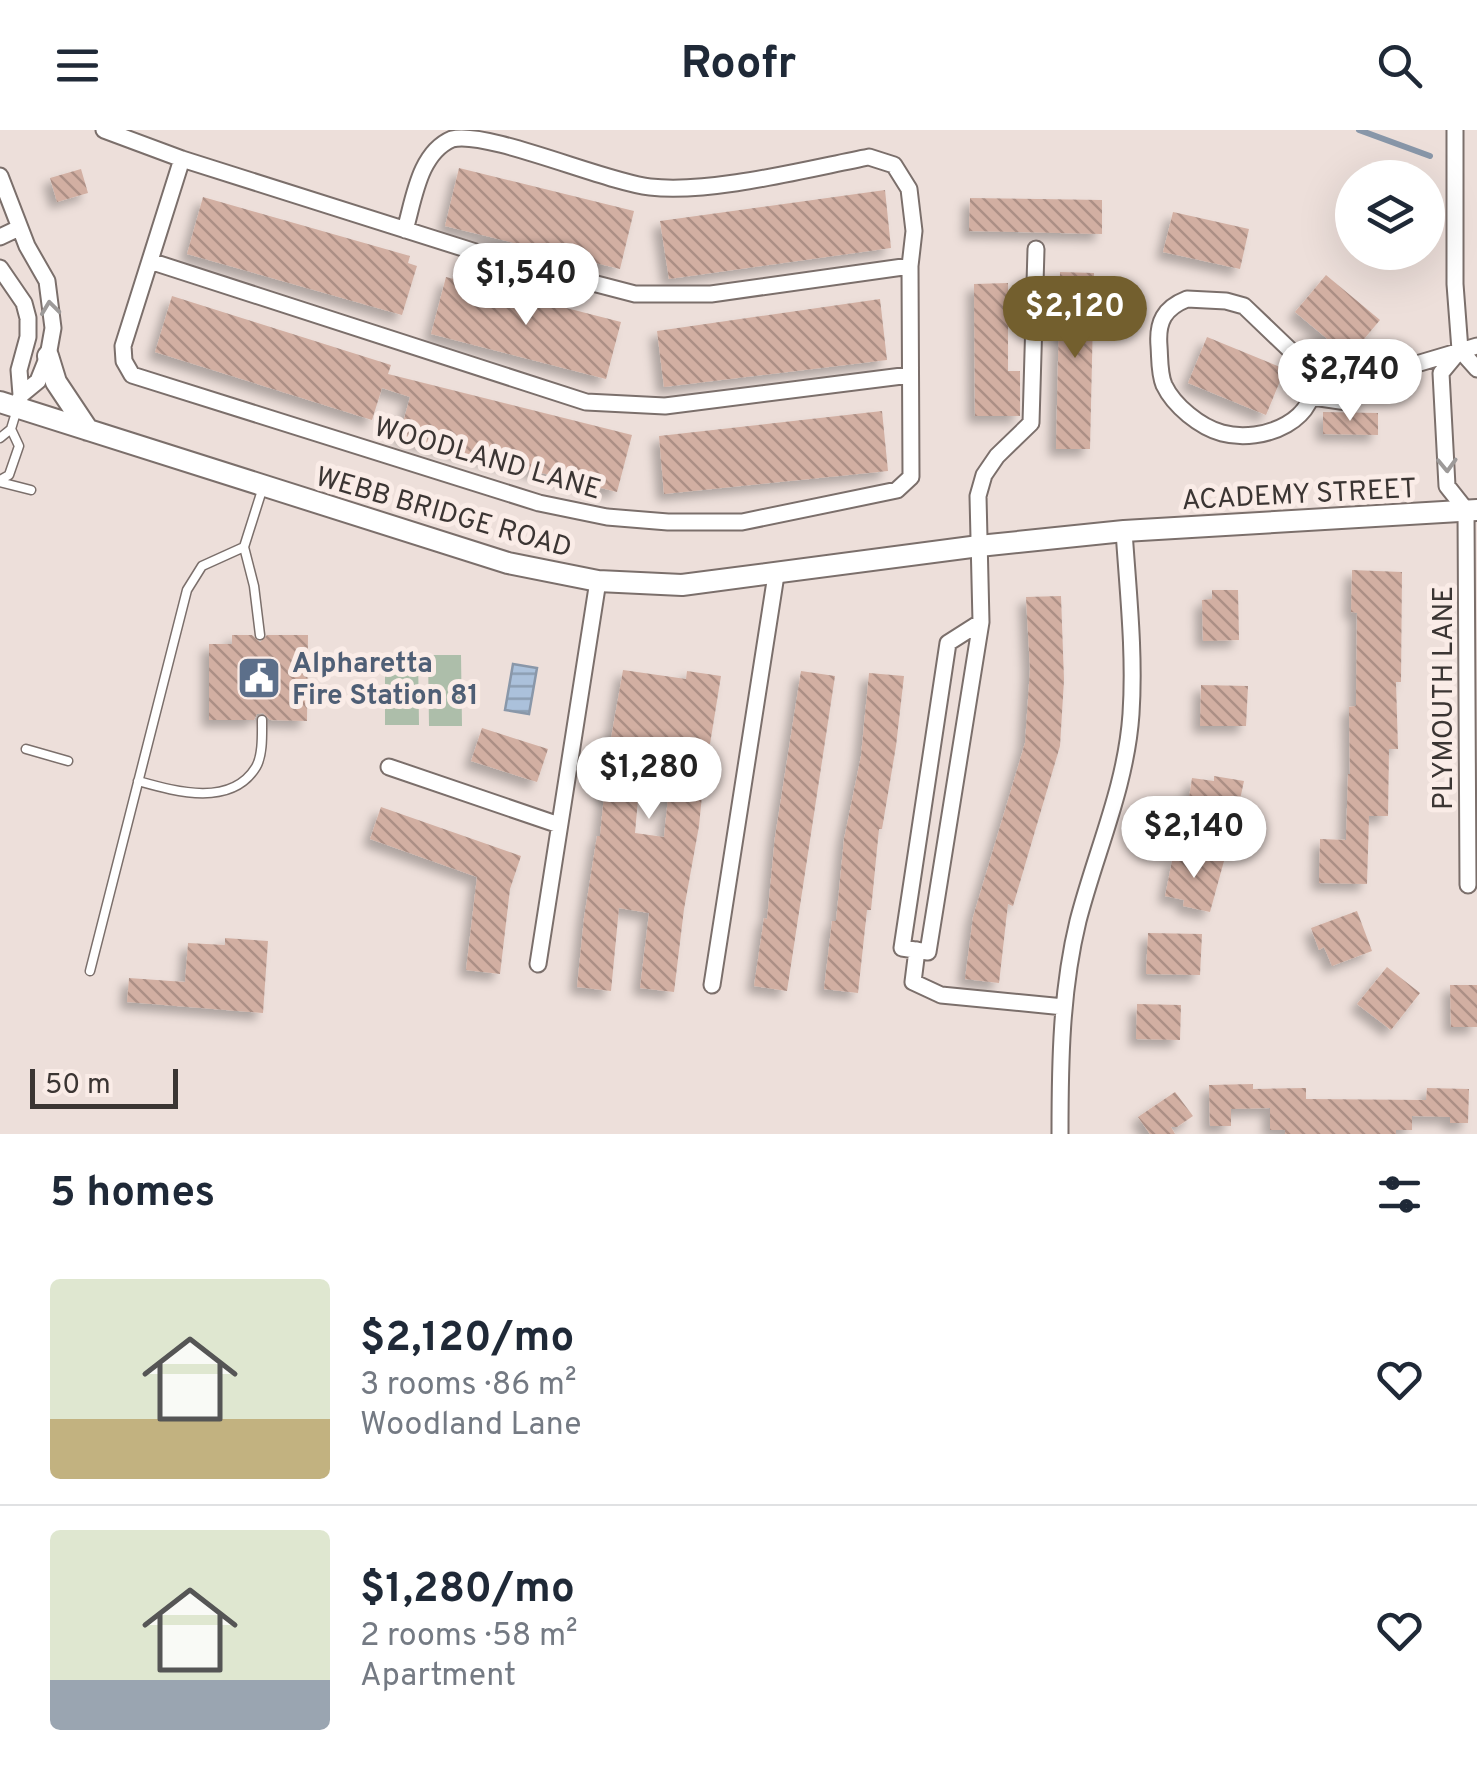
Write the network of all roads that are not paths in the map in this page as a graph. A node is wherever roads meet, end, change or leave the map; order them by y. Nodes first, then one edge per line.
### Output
1 (104, 130) edge
2 (1455, 130) edge
3 (182, 159) junction
4 (0, 176) edge
5 (19, 228) junction
6 (405, 230) junction
7 (0, 237) edge
8 (1036, 249) dead end
9 (150, 261) junction
10 (910, 266) junction
11 (0, 268) edge
12 (1477, 346) edge
13 (1460, 350) junction
14 (48, 356) junction
15 (1477, 369) edge
16 (910, 375) junction
17 (1312, 397) junction
18 (13, 402) edge
19 (11, 429) junction
20 (88, 430) junction
21 (0, 438) edge
22 (0, 481) edge
23 (263, 488) junction
24 (32, 490) dead end
25 (1473, 506) edge
26 (1124, 531) junction
27 (979, 546) junction
28 (244, 547) junction
29 (776, 574) junction
30 (598, 582) junction
31 (982, 622) junction
32 (260, 635) dead end
33 (262, 720) dead end
34 (26, 749) dead end
35 (68, 761) dead end
36 (389, 767) dead end
37 (138, 782) junction
38 (559, 825) junction
39 (1468, 885) dead end
40 (917, 950) junction
41 (538, 964) dead end
42 (90, 971) dead end
43 (712, 986) dead end
44 (1064, 1007) junction
45 (1060, 1134) edge

1 - 3 street
2 - 13 street
3 - 6 street
3 - 9 street, WOODLAND LANE
4 - 5 street
5 - 7 street
14 -> 5 street
6 - 10 street
6 - 10 street, WOODLAND LANE
8 - 27 street
9 - 16 street
9 - 16 street, WOODLAND LANE
10 - 16 street, WOODLAND LANE
11 - 18 street
12 - 13 street
13 - 15 street
13 - 17 street
13 -> 25 street
14 - 18 street
14 - 20 street
17 - 17 street
18 - 19 lane
18 - 20 street, WEBB BRIDGE ROAD
19 - 21 lane
19 - 22 lane
20 - 23 street, WEBB BRIDGE ROAD
22 - 24 lane
23 - 28 lane
23 - 30 street, WEBB BRIDGE ROAD
25 - 26 street, ACADEMY STREET
25 - 39 street, PLYMOUTH LANE
26 - 27 street, WEBB BRIDGE ROAD
26 - 44 street
27 - 29 street, WEBB BRIDGE ROAD
27 - 31 street
28 - 32 lane
28 - 37 lane
29 - 30 street, WEBB BRIDGE ROAD
29 - 43 street
30 - 38 street
31 - 40 street
31 - 40 street
33 - 37 lane
34 - 35 lane
36 - 38 street
37 - 42 lane
38 - 41 street
40 - 44 street
44 - 45 street

